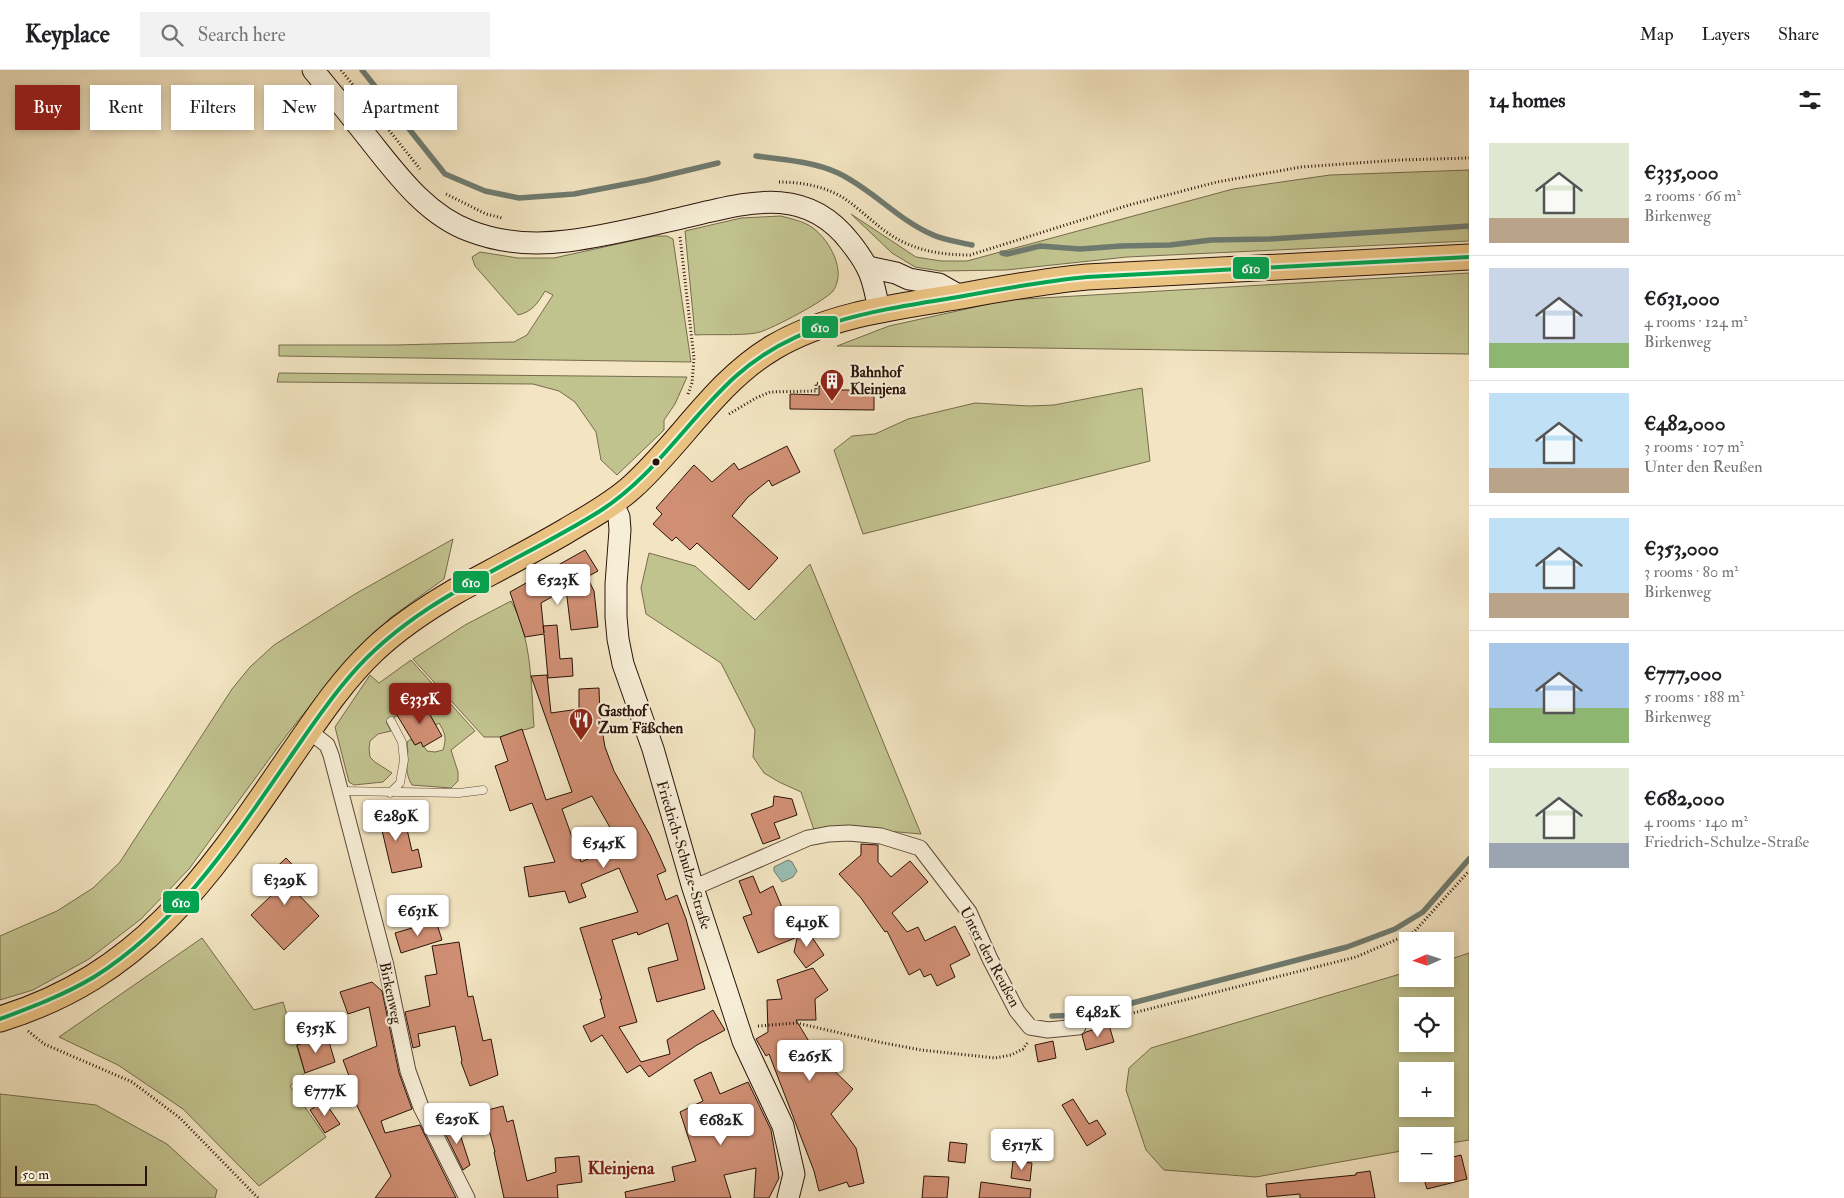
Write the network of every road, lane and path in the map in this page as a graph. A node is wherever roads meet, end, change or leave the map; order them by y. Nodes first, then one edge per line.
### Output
1 (314, 70) edge
2 (341, 70) edge
3 (1469, 158) edge
4 (421, 170) dead end
5 (442, 191) dead end
6 (677, 218) junction
7 (505, 219) dead end
8 (1013, 240) dead end
9 (1469, 257) edge
10 (868, 267) junction
11 (960, 296) junction
12 (879, 310) junction
13 (825, 384) dead end
14 (687, 397) dead end
15 (722, 418) dead end
16 (612, 504) junction
17 (391, 721) dead end
18 (309, 731) junction
19 (483, 790) dead end
20 (341, 791) junction
21 (390, 793) junction
22 (1469, 871) edge
23 (693, 888) junction
24 (9, 1016) edge
25 (1030, 1027) junction
26 (738, 1028) junction
27 (1078, 1028) joint
28 (258, 1198) edge
29 (466, 1198) edge
30 (788, 1198) edge

1 - 6 street
2 - 4 path
3 - 8 path
5 - 7 path
6 - 10 street
6 - 14 path
9 - 11 main road
10 - 11 street
10 - 12 street
11 - 12 main road
12 - 16 main road
13 - 15 path
16 - 18 main road
16 - 23 street, Friedrich-Schulze-Straße
17 - 21 lane
18 - 20 street, Birkenweg
18 - 24 main road
19 - 21 lane
20 - 21 lane
20 - 29 street, Birkenweg
22 - 27 path
23 - 25 street, Unter den Reußen
23 - 26 street, Friedrich-Schulze-Straße
24 - 28 path
25 - 26 path
25 - 27 street
26 - 30 street, Friedrich-Schulze-Straße

